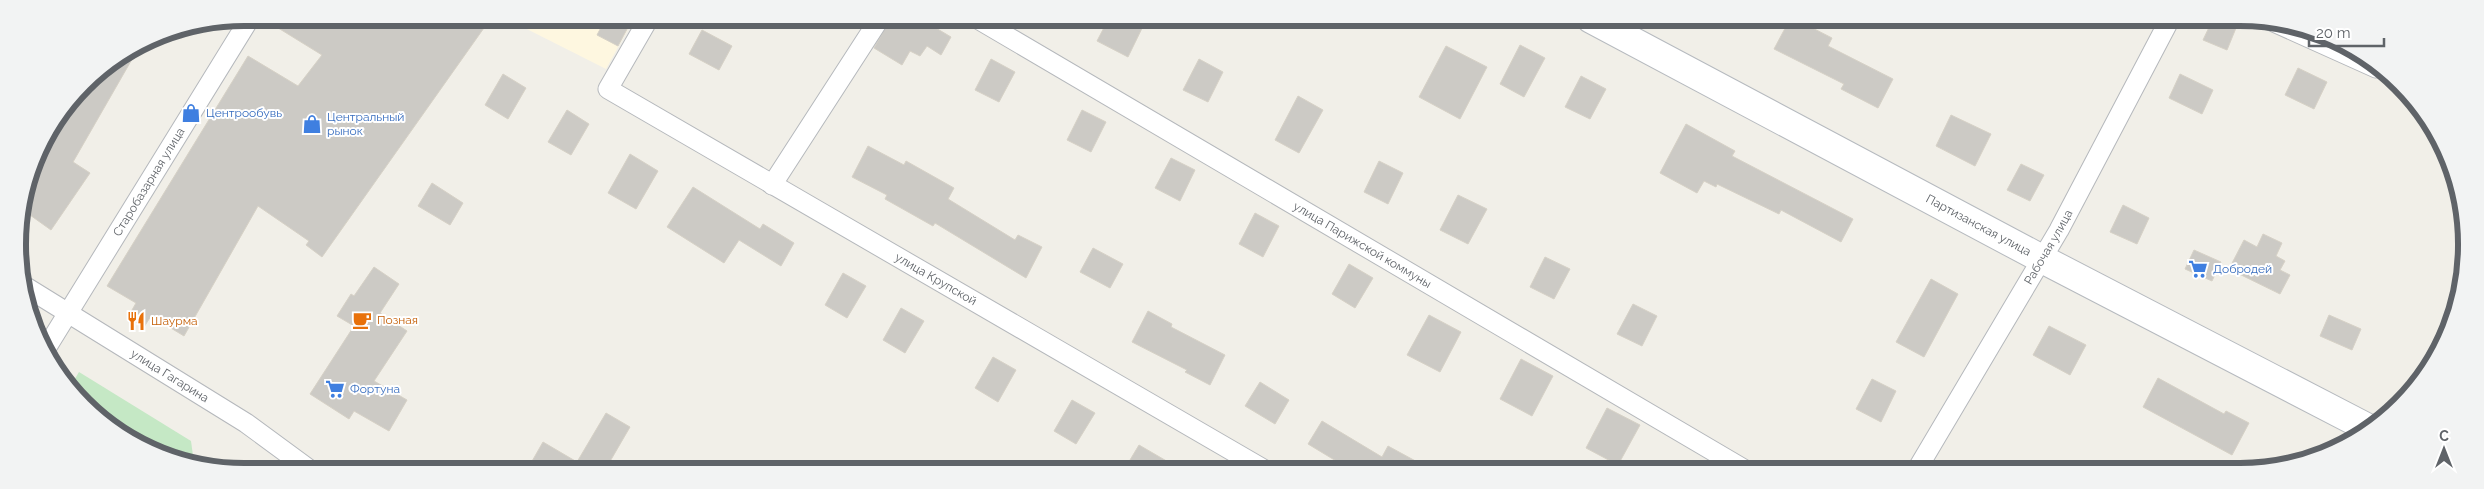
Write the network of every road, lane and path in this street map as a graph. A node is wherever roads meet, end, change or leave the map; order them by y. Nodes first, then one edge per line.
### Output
1 (245, 26) edge
2 (644, 26) edge
3 (875, 26) edge
4 (990, 26) edge
5 (1604, 26) edge
6 (2166, 26) edge
7 (2308, 37) edge
8 (2353, 58) edge
9 (772, 185) junction
10 (2042, 260) junction
11 (31, 290) edge
12 (68, 315) junction
13 (50, 343) edge
14 (2362, 425) edge
15 (300, 463) edge
16 (1253, 463) edge
17 (1733, 463) edge
18 (1921, 463) edge

1 - 12 street, Старобазарная улица
2 - 9 street, улица Крупской
3 - 9 street
4 - 17 street, улица Парижской коммуны
5 - 10 main road, Партизанская улица
6 - 10 street, Рабочая улица
7 - 8 street
9 - 16 street, улица Крупской
10 - 14 main road, Партизанская улица
10 - 18 street, Рабочая улица
11 - 12 street, улица Гагарина
12 - 13 street, Старобазарная улица
12 - 15 street, улица Гагарина

